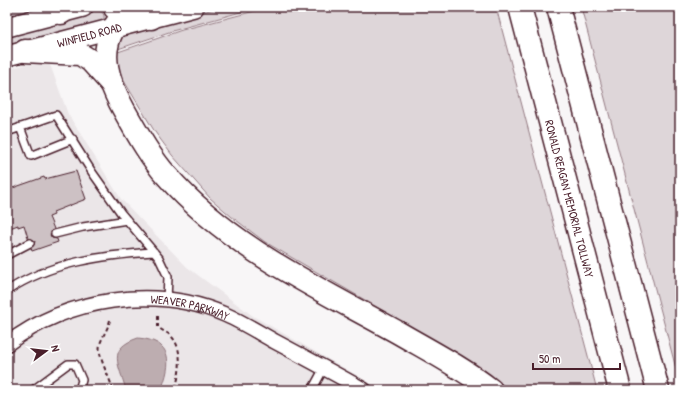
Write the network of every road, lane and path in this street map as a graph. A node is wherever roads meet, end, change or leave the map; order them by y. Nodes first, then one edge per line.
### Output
1 (83, 7) edge
2 (194, 7) edge
3 (520, 7) edge
4 (558, 7) edge
5 (124, 8) edge
6 (65, 10) edge
7 (151, 18) junction
8 (7, 27) edge
9 (113, 28) junction
10 (16, 54) edge
11 (110, 82) junction
12 (20, 127) junction
13 (7, 132) edge
14 (73, 139) junction
15 (127, 220) junction
16 (55, 234) dead end
17 (30, 243) dead end
18 (154, 252) junction
19 (7, 255) edge
20 (7, 291) edge
21 (167, 300) junction
22 (158, 316) dead end
23 (110, 320) dead end
24 (9, 338) edge
25 (324, 368) junction
26 (33, 390) edge
27 (79, 390) edge
28 (113, 390) edge
29 (175, 390) edge
30 (312, 390) edge
31 (364, 390) edge
32 (491, 390) edge
33 (620, 390) edge
34 (658, 390) edge

1 - 6 street
2 - 7 street, WINFIELD ROAD
3 - 33 highway, RONALD REAGAN MEMORIAL TOLLWAY
4 - 34 highway
5 - 7 highway
5 - 9 highway
6 - 8 street
7 - 9 street, WINFIELD ROAD
9 - 10 street, WINFIELD ROAD
9 - 11 highway
10 - 11 highway
11 - 32 highway
12 - 13 lane
12 - 14 lane
12 - 14 lane
14 - 15 lane
15 - 16 lane
15 - 18 lane
17 - 19 lane
18 - 20 lane
18 - 21 lane
21 - 24 street, WEAVER PARKWAY
21 - 25 street, WEAVER PARKWAY
22 - 29 path
23 - 28 path
25 - 30 lane
25 - 31 street, WEAVER PARKWAY
26 - 27 lane

